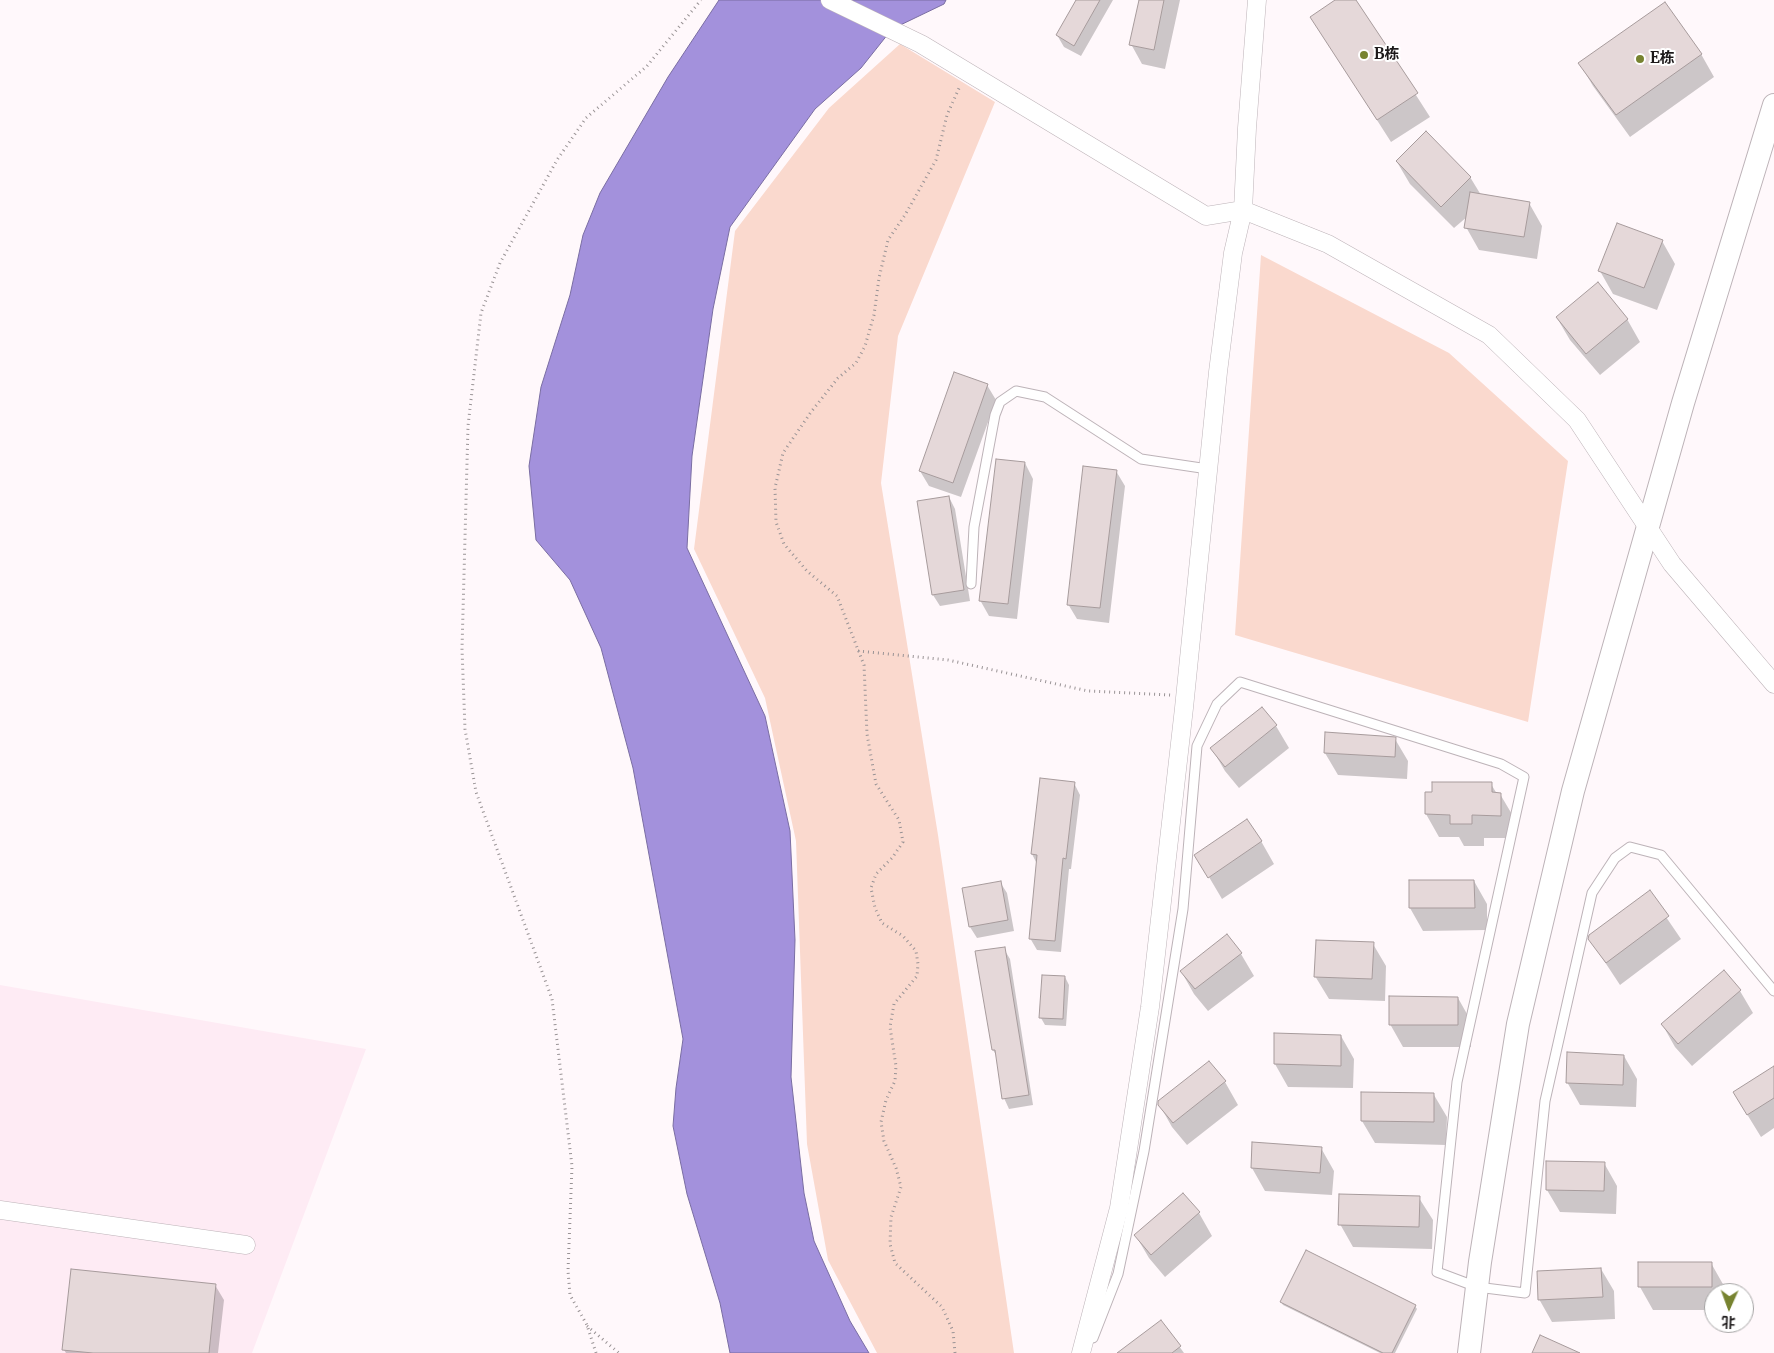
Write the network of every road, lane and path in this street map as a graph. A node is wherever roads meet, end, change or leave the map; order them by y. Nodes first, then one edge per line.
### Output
1 (701, 0) edge
2 (830, 0) edge
3 (1257, 0) edge
4 (960, 86) dead end
5 (1774, 105) edge
6 (1243, 210) junction
7 (1208, 469) junction
8 (1648, 525) junction
9 (971, 584) dead end
10 (858, 651) junction
11 (1774, 684) edge
12 (1185, 696) junction
13 (1774, 991) edge
14 (0, 1210) edge
15 (246, 1245) dead end
16 (1477, 1287) junction
17 (587, 1326) junction
18 (596, 1353) edge
19 (619, 1353) edge
20 (954, 1353) edge
21 (1081, 1353) edge
22 (1089, 1353) edge
23 (1470, 1353) edge

1 - 17 path
2 - 6 street
3 - 6 street
4 - 10 path
5 - 8 street
6 - 7 street
6 - 8 street
7 - 9 lane
7 - 12 street
8 - 11 street
8 - 16 street
10 - 12 path
10 - 20 path
12 - 21 street
13 - 16 lane
14 - 15 street
16 - 22 lane
16 - 23 street
17 - 18 path
17 - 19 path

